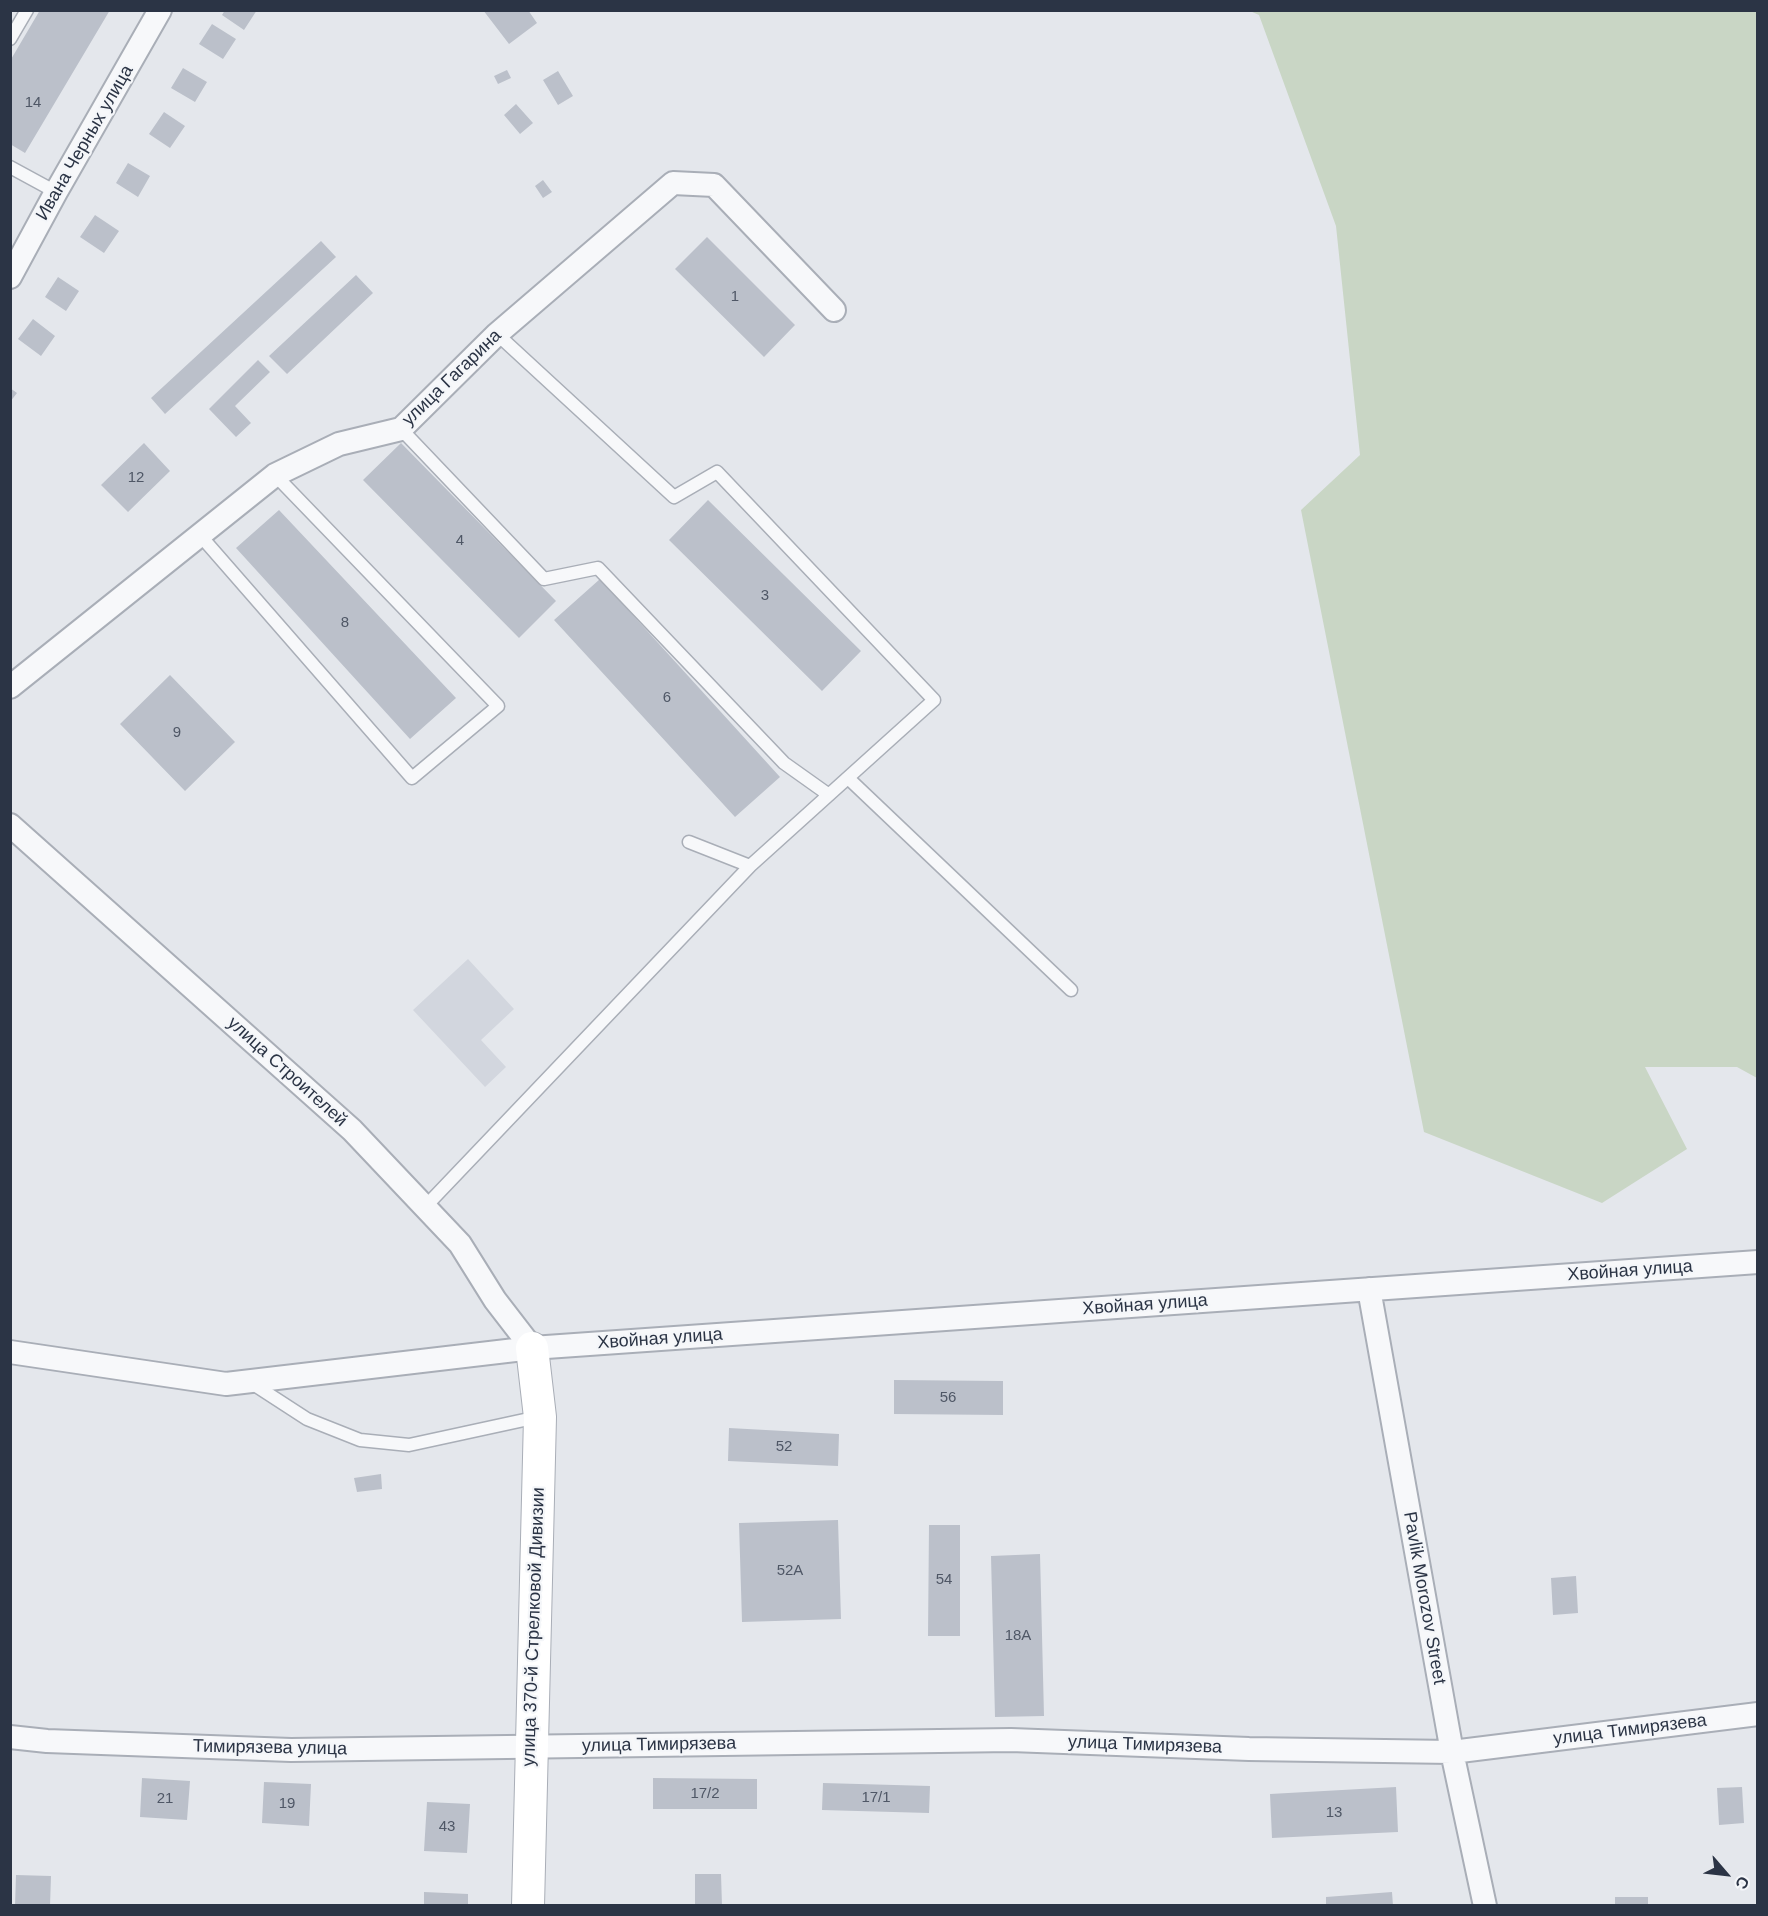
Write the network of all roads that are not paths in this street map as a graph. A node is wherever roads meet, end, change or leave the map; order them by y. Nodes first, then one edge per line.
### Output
1 (27, 10) edge
2 (160, 10) edge
3 (10, 39) edge
4 (10, 167) edge
5 (56, 192) junction
6 (10, 277) edge
7 (834, 310) dead end
8 (497, 334) junction
9 (401, 429) junction
10 (275, 475) junction
11 (199, 534) junction
12 (10, 687) edge
13 (848, 778) junction
14 (829, 795) junction
15 (10, 825) edge
16 (689, 843) dead end
17 (750, 866) junction
18 (1071, 990) dead end
19 (425, 1207) junction
20 (1758, 1262) edge
21 (1369, 1289) junction
22 (532, 1348) junction
23 (10, 1352) edge
24 (249, 1382) junction
25 (540, 1417) junction
26 (1758, 1714) edge
27 (10, 1737) edge
28 (530, 1747) junction
29 (1452, 1752) junction
30 (528, 1905) edge
31 (1485, 1905) edge

1 - 3 lane
2 - 5 street, Ивана Черных улица
4 - 5 lane
5 - 6 street, Ивана Черных улица
7 - 8 street, улица Гагарина
8 - 9 street, улица Гагарина
8 - 13 lane
9 - 10 street, улица Гагарина
9 - 14 lane
10 - 11 street, улица Гагарина
10 - 11 lane
11 - 12 street, улица Гагарина
13 - 14 lane
13 - 18 lane
14 - 17 lane
15 - 19 street, улица Строителей
16 - 17 lane
17 - 19 lane
19 - 22 street, улица Строителей
20 - 21 street, Хвойная улица
21 - 22 street, Хвойная улица
21 - 29 street, Pavlik Morozov Street
22 - 24 street, Хвойная улица
22 - 25 street, улица 370-й Стрелковой Дивизии
23 - 24 street, Хвойная улица
24 - 25 lane
25 - 28 street, улица 370-й Стрелковой Дивизии
26 - 29 street, улица Тимирязева
27 - 28 street, Тимирязева улица
28 - 29 street, улица Тимирязева
28 - 30 street, улица 370-й Стрелковой Дивизии
29 - 31 street, Pavlik Morozov Street

